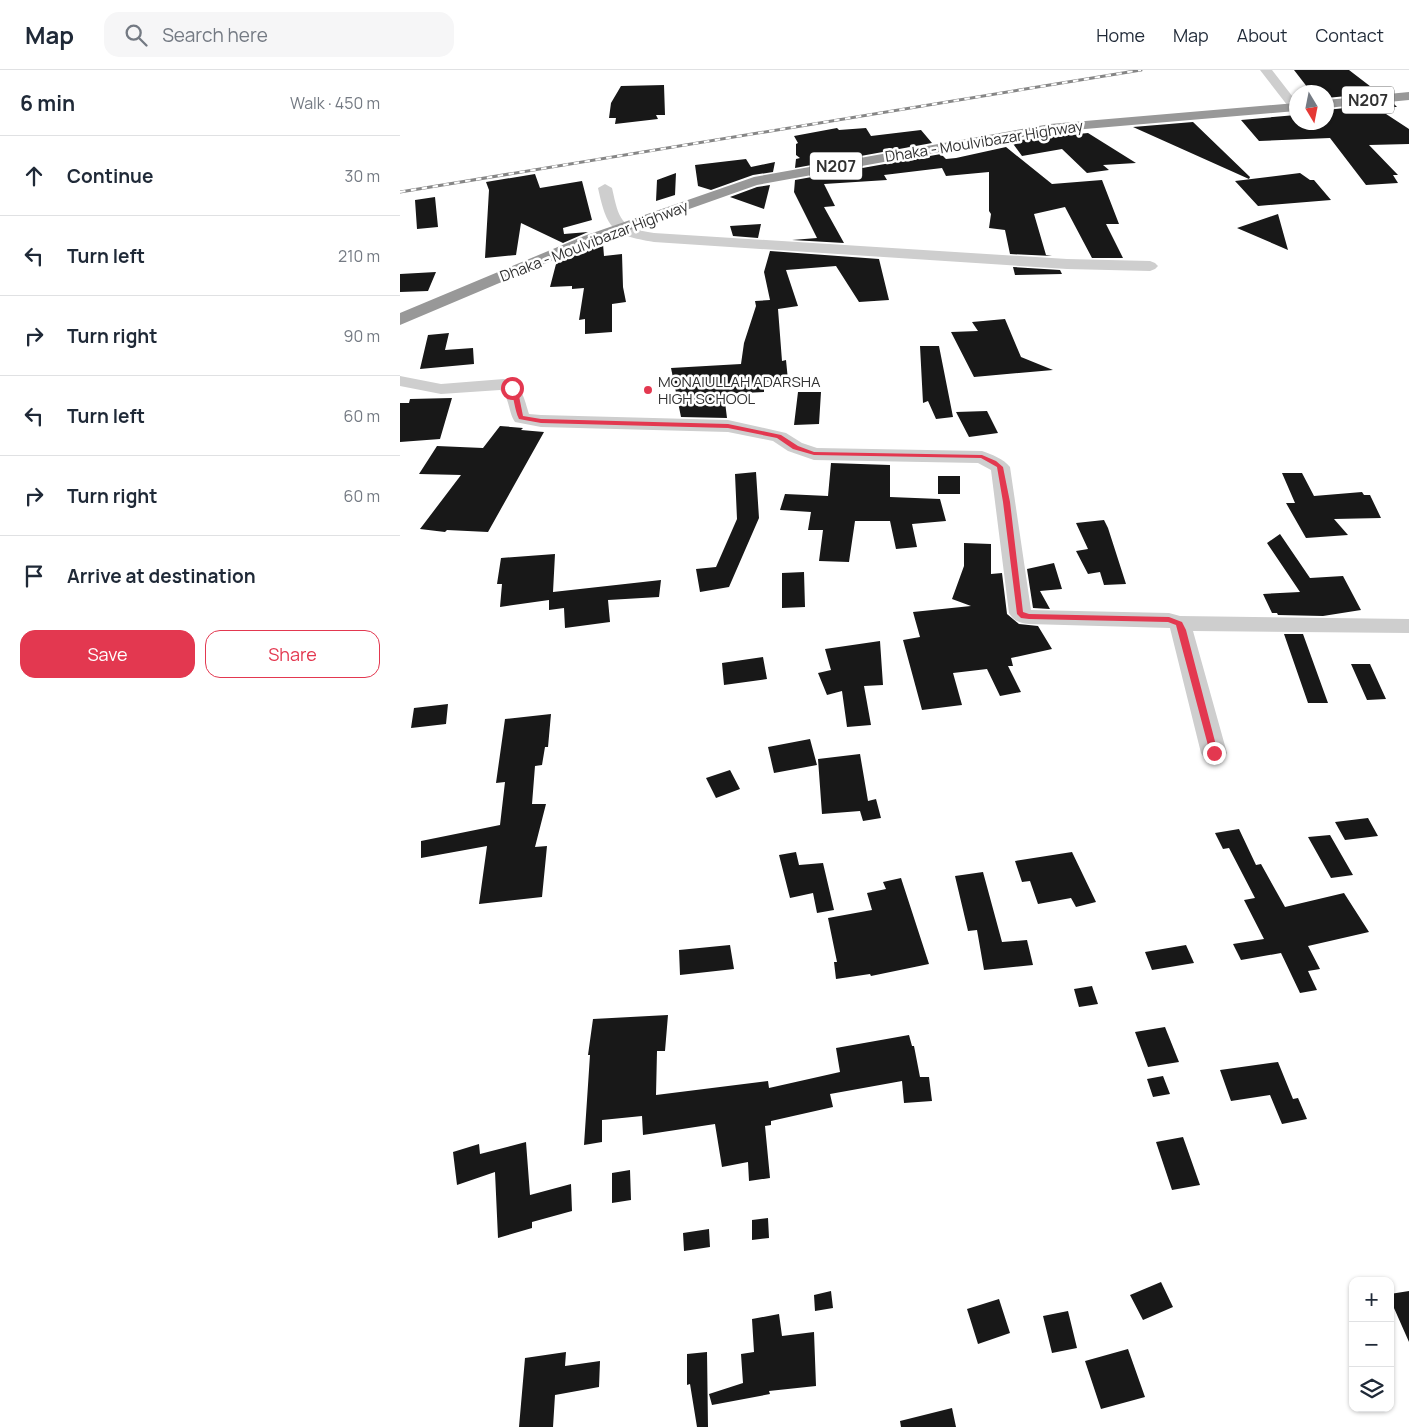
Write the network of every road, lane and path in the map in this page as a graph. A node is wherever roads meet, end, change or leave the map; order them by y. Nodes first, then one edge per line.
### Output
1 (1266, 70) edge
2 (1409, 96) edge
3 (1289, 98) edge
4 (1334, 103) edge
5 (1289, 108) edge
6 (605, 188) dead end
7 (621, 228) junction
8 (1150, 266) dead end
9 (400, 320) edge
10 (400, 381) edge
11 (1179, 623) junction
12 (1409, 626) edge
13 (1214, 753) dead end

1 - 3 street
2 - 4 highway, N207
5 - 7 highway, Dhaka - Moulvibazar Highway / N207
6 - 7 street
7 - 8 street
7 - 9 highway, Dhaka - Moulvibazar Highway / N207
10 - 11 street
11 - 12 street
11 - 13 street

